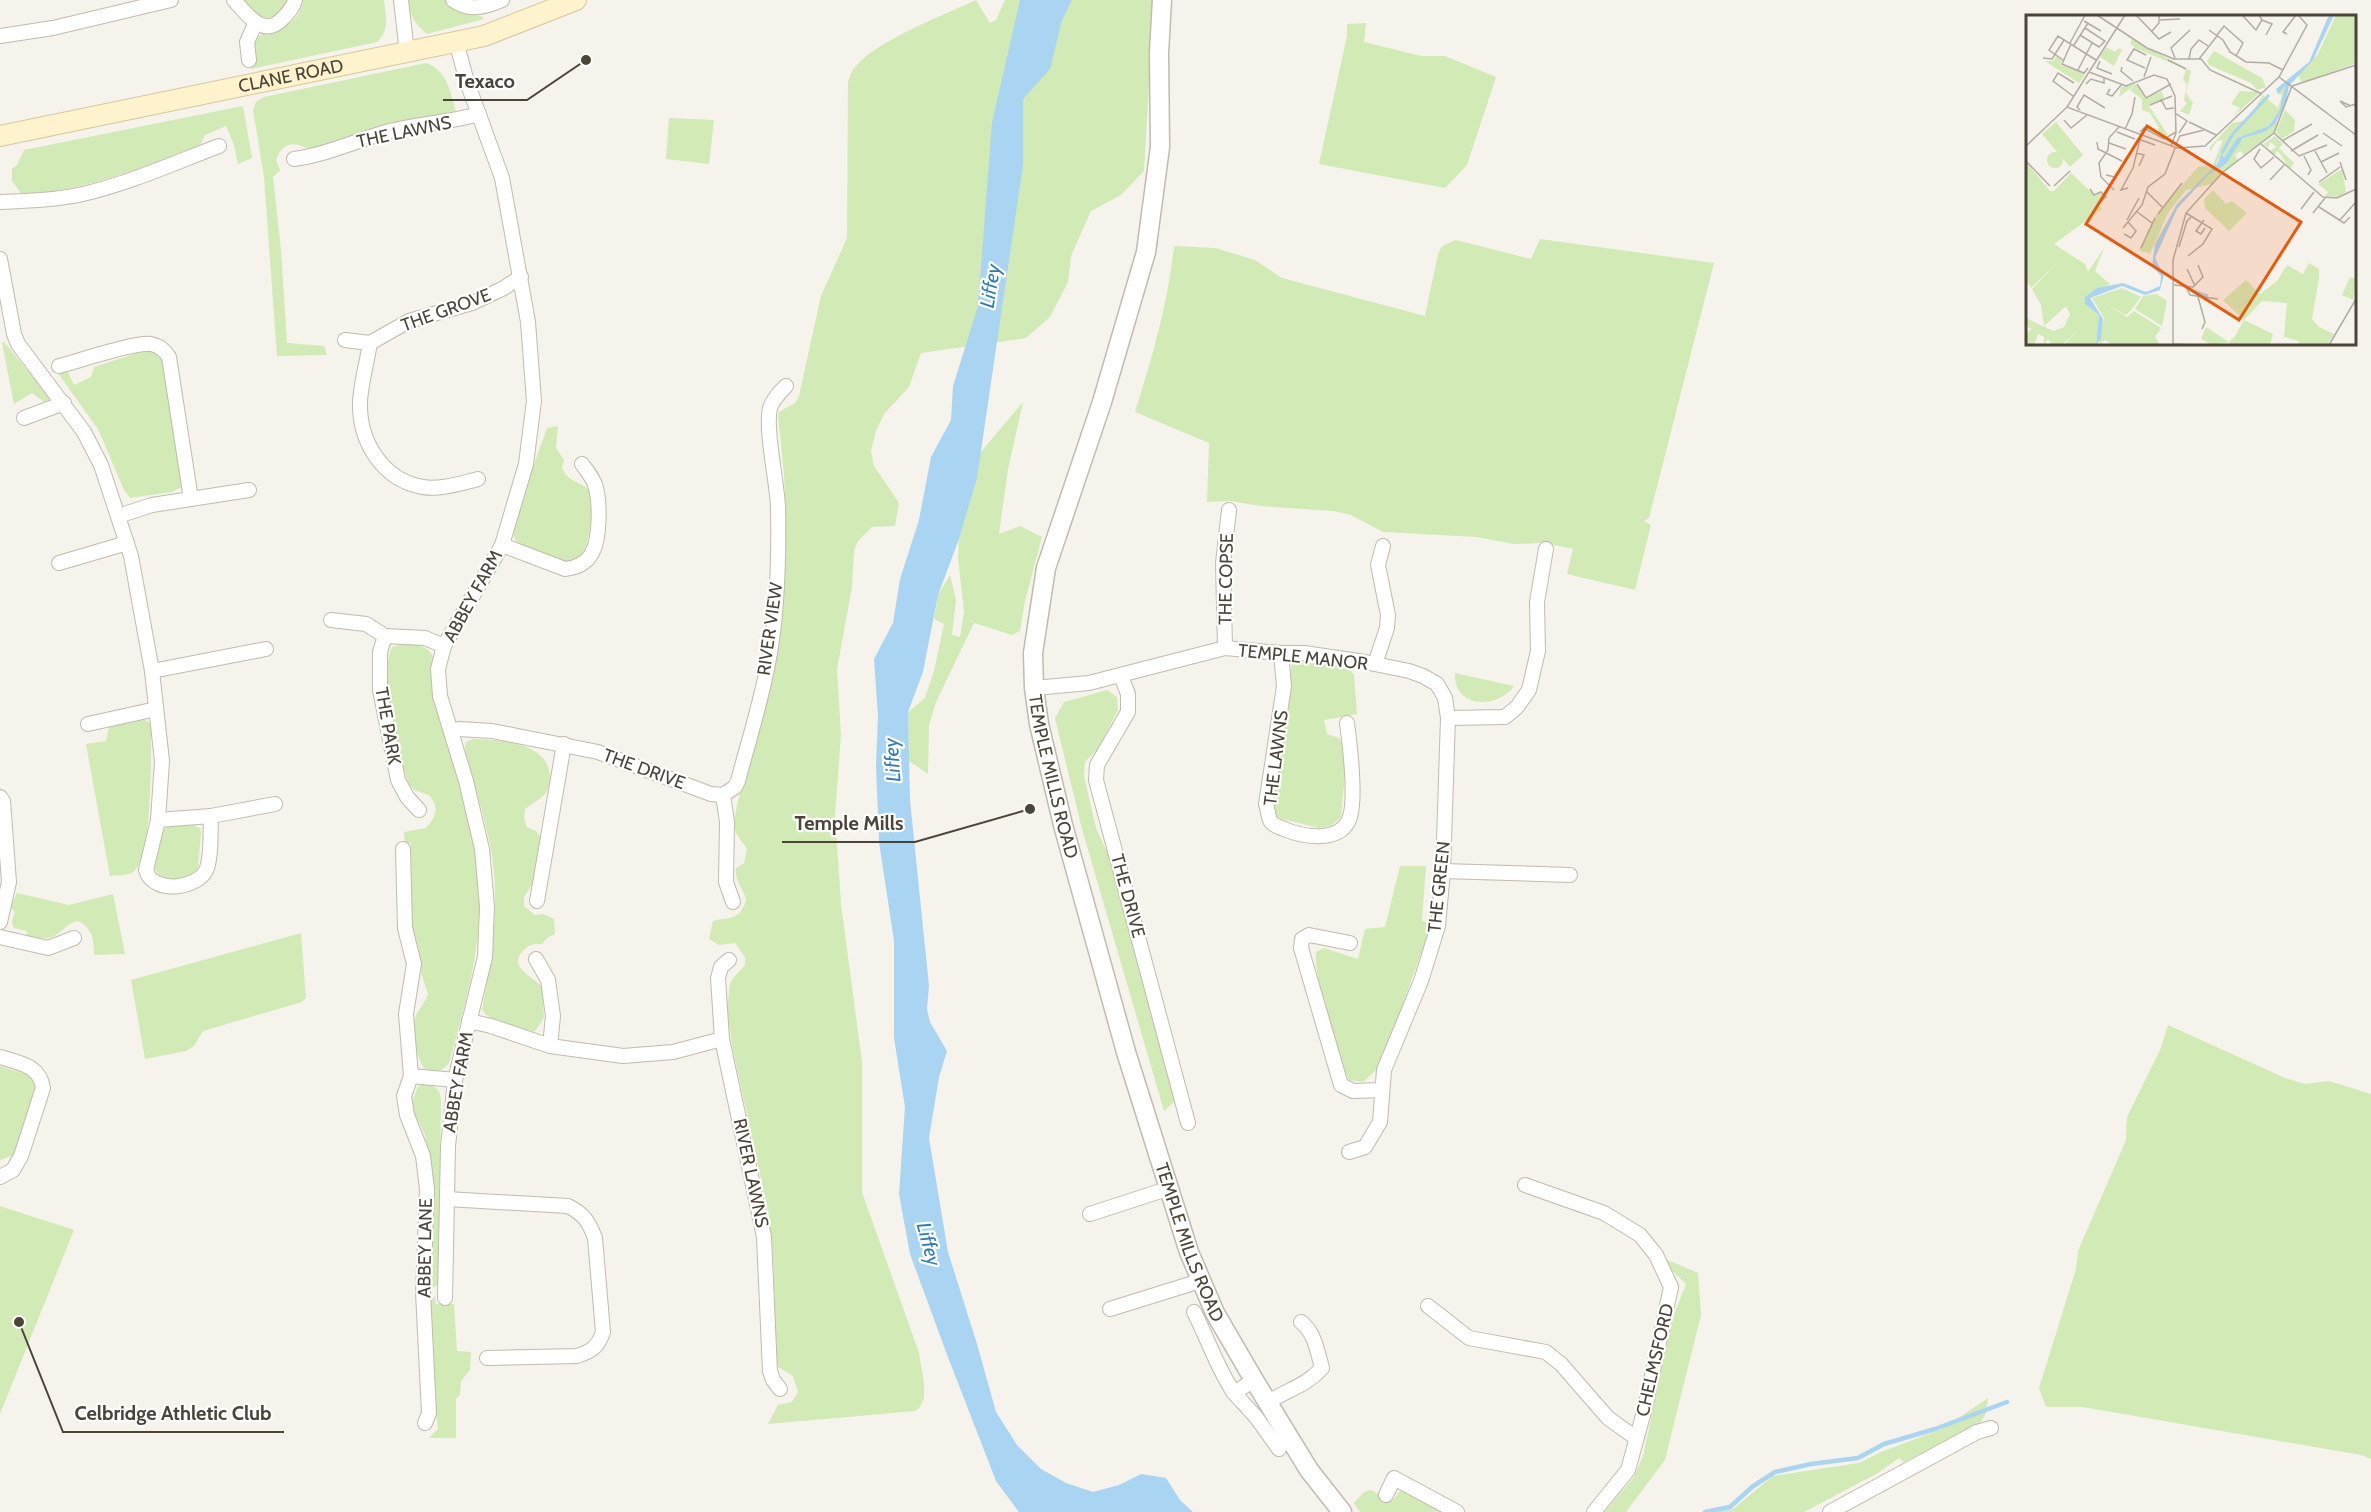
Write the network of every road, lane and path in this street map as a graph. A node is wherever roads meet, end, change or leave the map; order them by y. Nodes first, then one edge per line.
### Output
1 (171, 0) edge
2 (234, 0) edge
3 (295, 0) edge
4 (401, 0) edge
5 (453, 0) edge
6 (502, 0) edge
7 (576, 0) edge
8 (1162, 0) edge
9 (255, 24) junction
10 (0, 36) edge
11 (456, 41) junction
12 (407, 52) junction
13 (249, 60) dead end
14 (479, 114) junction
15 (0, 136) edge
16 (219, 146) dead end
17 (294, 159) dead end
18 (0, 202) edge
19 (0, 259) edge
20 (521, 277) junction
21 (345, 340) dead end
22 (370, 343) junction
23 (59, 366) dead end
24 (786, 386) dead end
25 (64, 403) junction
26 (24, 418) dead end
27 (582, 465) dead end
28 (478, 479) dead end
29 (249, 490) dead end
30 (191, 499) junction
31 (1229, 510) dead end
32 (118, 516) junction
33 (127, 543) junction
34 (502, 545) junction
35 (1383, 546) dead end
36 (1546, 549) dead end
37 (59, 563) dead end
38 (331, 620) dead end
39 (386, 636) junction
40 (444, 646) junction
41 (1226, 648) junction
42 (266, 649) dead end
43 (1281, 653) junction
44 (1375, 664) junction
45 (152, 671) junction
46 (1121, 676) junction
47 (1034, 688) junction
48 (156, 710) junction
49 (1448, 714) junction
50 (1347, 723) dead end
51 (88, 724) dead end
52 (451, 731) junction
53 (564, 744) junction
54 (723, 795) junction
55 (0, 797) edge
56 (275, 804) dead end
57 (419, 810) dead end
58 (211, 816) junction
59 (158, 820) junction
60 (403, 849) dead end
61 (1443, 871) junction
62 (1570, 875) dead end
63 (537, 901) dead end
64 (733, 902) dead end
65 (0, 922) edge
66 (0, 937) edge
67 (75, 938) dead end
68 (1350, 943) dead end
69 (536, 959) dead end
70 (729, 960) dead end
71 (469, 1021) junction
72 (722, 1039) junction
73 (549, 1046) junction
74 (0, 1058) edge
75 (411, 1076) junction
76 (455, 1080) junction
77 (1382, 1090) junction
78 (1188, 1123) dead end
79 (1349, 1152) dead end
80 (0, 1177) edge
81 (1525, 1185) dead end
82 (1167, 1189) junction
83 (447, 1199) junction
84 (1090, 1214) dead end
85 (1200, 1281) junction
86 (445, 1298) dead end
87 (1428, 1306) dead end
88 (1110, 1310) dead end
89 (1194, 1312) dead end
90 (1301, 1322) dead end
91 (487, 1358) dead end
92 (1254, 1380) junction
93 (780, 1389) dead end
94 (1234, 1393) junction
95 (1269, 1402) junction
96 (424, 1424) dead end
97 (1991, 1428) dead end
98 (1636, 1438) junction
99 (1279, 1449) dead end
100 (1386, 1495) dead end
101 (1342, 1512) edge
102 (1456, 1512) edge
103 (1594, 1512) edge
104 (1830, 1512) edge

1 - 10 street
2 - 9 street
3 - 9 street
4 - 12 street
5 - 6 street
7 - 11 main road, CLANE ROAD
8 - 47 street, TEMPLE MILLS ROAD
9 - 13 street
11 - 12 main road, CLANE ROAD
11 - 14 street, ABBEY FARM
12 - 15 main road, CLANE ROAD
14 - 17 street, THE LAWNS
14 - 20 street, ABBEY FARM
16 - 18 street
19 - 25 street
20 - 22 street, THE GROVE
20 - 34 street, ABBEY FARM
21 - 22 street
22 - 28 street
23 - 30 street
24 - 54 street, RIVER VIEW
25 - 26 street
25 - 32 street
27 - 34 street
29 - 30 street
30 - 32 street
31 - 41 street, THE COPSE
32 - 33 street
33 - 37 street
33 - 45 street
34 - 40 street, ABBEY FARM
35 - 44 street
36 - 49 street
38 - 39 street
39 - 40 street
39 - 57 street, THE PARK
40 - 52 street, ABBEY FARM
41 - 43 street, TEMPLE MANOR
41 - 46 street, TEMPLE MANOR
42 - 45 street
43 - 44 street, TEMPLE MANOR
43 - 50 street, THE LAWNS
44 - 49 street, TEMPLE MANOR
45 - 48 street
46 - 47 street, TEMPLE MANOR
46 - 78 street, THE DRIVE
47 - 82 street, TEMPLE MILLS ROAD
48 - 51 street
48 - 59 street
49 - 61 street, THE GREEN
52 - 53 street, THE DRIVE
52 - 71 street, ABBEY FARM
53 - 54 street, THE DRIVE
53 - 63 street
54 - 64 street
55 - 65 street
56 - 58 street
58 - 59 street
58 - 59 street
60 - 75 street, ABBEY LANE
61 - 62 street
61 - 77 street, THE GREEN
66 - 67 street
68 - 77 street
69 - 73 street
70 - 72 street, RIVER LAWNS
71 - 73 street
71 - 76 street, ABBEY FARM
72 - 73 street
72 - 93 street, RIVER LAWNS
74 - 80 street
75 - 76 street
75 - 96 street, ABBEY LANE
76 - 83 street, ABBEY FARM
77 - 79 street, THE GREEN
81 - 98 street, CHELMSFORD
82 - 84 street
82 - 85 street, TEMPLE MILLS ROAD
83 - 86 street, ABBEY FARM
83 - 91 street
85 - 88 street
85 - 92 street, TEMPLE MILLS ROAD
87 - 98 street, CHELMSFORD
89 - 94 street
90 - 95 street
92 - 94 street
92 - 95 street, TEMPLE MILLS ROAD
94 - 99 street
95 - 101 street, TEMPLE MILLS ROAD
97 - 104 street
98 - 103 street, CHELMSFORD
100 - 102 street

